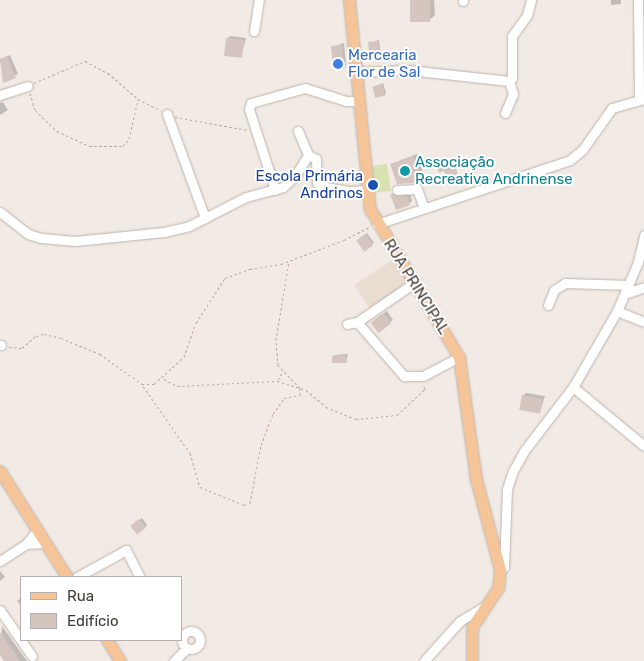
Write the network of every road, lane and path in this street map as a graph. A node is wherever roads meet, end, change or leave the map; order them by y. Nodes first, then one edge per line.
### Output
1 (258, 0) edge
2 (348, 0) edge
3 (531, 0) edge
4 (638, 0) edge
5 (642, 27) edge
6 (254, 31) dead end
7 (355, 72) junction
8 (509, 81) junction
9 (28, 86) junction
10 (0, 95) edge
11 (138, 99) junction
12 (358, 100) junction
13 (641, 100) edge
14 (505, 113) dead end
15 (167, 114) junction
16 (298, 131) dead end
17 (258, 132) junction
18 (308, 154) junction
19 (275, 190) junction
20 (367, 190) junction
21 (397, 190) dead end
22 (424, 208) junction
23 (0, 212) edge
24 (205, 218) junction
25 (377, 224) junction
26 (644, 235) edge
27 (289, 260) junction
28 (414, 283) junction
29 (644, 287) edge
30 (627, 289) junction
31 (548, 305) dead end
32 (617, 311) junction
33 (644, 322) edge
34 (0, 345) edge
35 (459, 357) junction
36 (283, 370) junction
37 (420, 376) junction
38 (163, 379) junction
39 (277, 382) junction
40 (142, 384) junction
41 (573, 387) junction
42 (300, 388) junction
43 (644, 446) edge
44 (0, 471) edge
45 (37, 531) junction
46 (45, 543) junction
47 (26, 544) junction
48 (0, 561) edge
49 (500, 570) junction
50 (66, 576) edge
51 (79, 576) edge
52 (139, 576) edge
53 (482, 608) junction
54 (0, 610) edge
55 (20, 639) edge
56 (22, 641) edge
57 (108, 641) edge
58 (187, 648) dead end
59 (32, 656) dead end
60 (120, 661) edge
61 (174, 661) edge
62 (424, 661) edge
63 (472, 661) edge

1 - 6 street
2 - 7 main road, RUA PRINCIPAL
3 - 8 street
4 - 5 street
5 - 13 street
7 - 8 street
7 - 12 main road, RUA PRINCIPAL
8 - 14 street
9 - 10 street
9 - 11 path
9 - 11 path
11 - 15 path
12 - 17 street
12 - 20 main road, RUA PRINCIPAL
13 - 22 street
15 - 17 path
15 - 24 street
16 - 18 street
17 - 19 street
18 - 19 street
18 - 20 street
19 - 24 street
20 - 25 main road, RUA PRINCIPAL
21 - 22 street
22 - 25 street
23 - 24 street
25 - 27 path
25 - 28 main road, RUA PRINCIPAL
26 - 30 street
27 - 36 path
27 - 38 path
28 - 35 main road, RUA PRINCIPAL
28 - 37 street
29 - 30 street
30 - 31 street
30 - 32 street
32 - 33 street
32 - 41 street
34 - 40 path
35 - 37 street
35 - 49 main road, RUA PRINCIPAL
36 - 39 path
36 - 42 path
37 - 42 path
38 - 39 path
38 - 40 path
39 - 42 path
40 - 42 path
41 - 43 street
41 - 49 street
44 - 45 main road
45 - 46 main road
45 - 47 street
46 - 47 street
46 - 50 main road
47 - 48 street
49 - 53 main road
51 - 52 street
53 - 62 street
53 - 63 main road
54 - 55 street
56 - 59 street
57 - 60 main road
58 - 61 street

